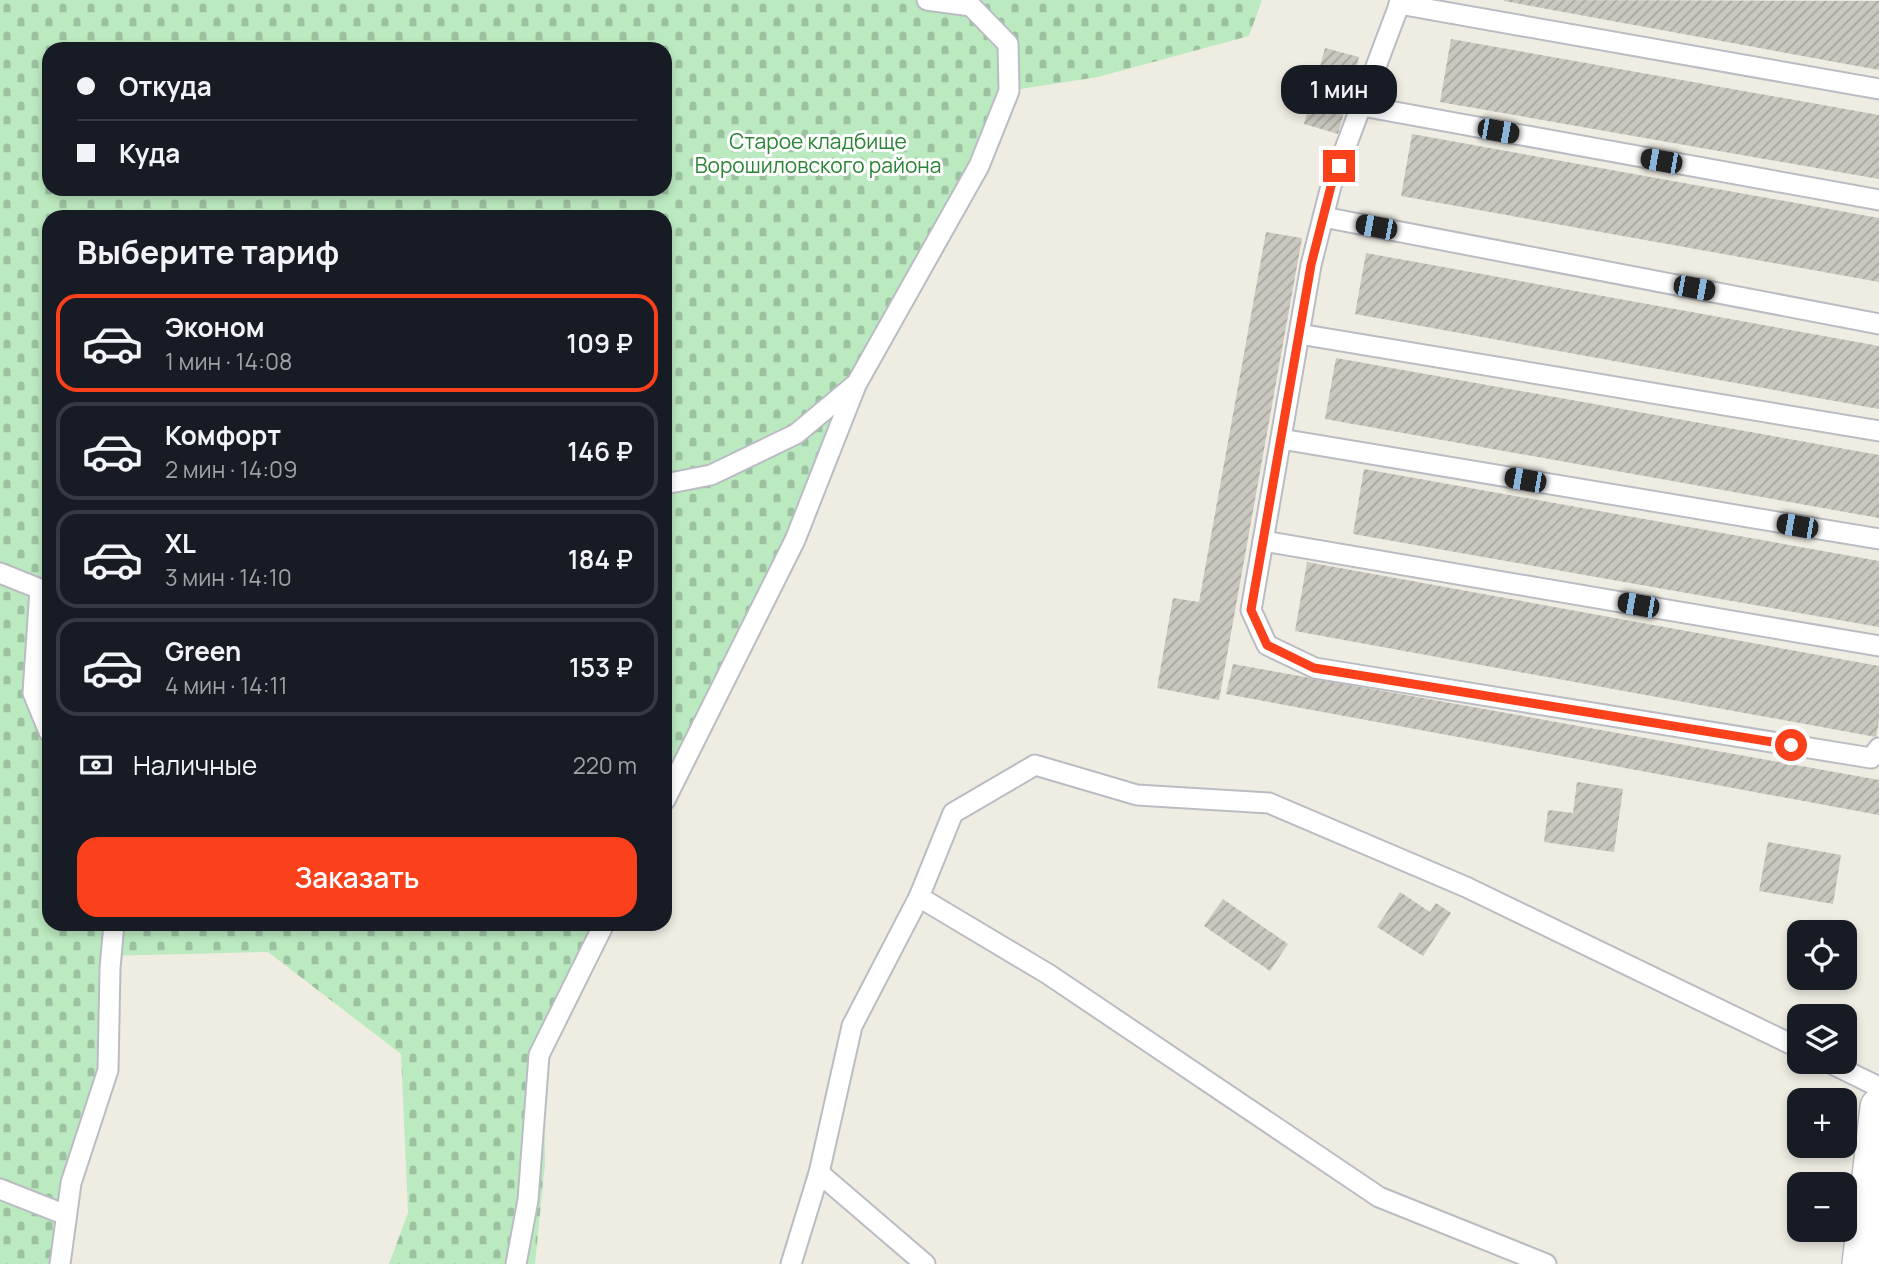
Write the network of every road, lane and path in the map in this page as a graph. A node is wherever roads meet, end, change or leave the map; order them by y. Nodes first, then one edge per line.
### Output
1 (927, 0) edge
2 (1400, 2) edge
3 (1879, 89) edge
4 (1362, 107) junction
5 (1879, 200) edge
6 (1323, 217) junction
7 (1879, 324) edge
8 (1299, 334) junction
9 (857, 383) junction
10 (1879, 431) edge
11 (1281, 439) junction
12 (672, 483) edge
13 (1879, 539) edge
14 (1263, 541) junction
15 (0, 573) edge
16 (1879, 646) edge
17 (42, 715) edge
18 (1879, 748) edge
19 (672, 786) edge
20 (919, 897) junction
21 (113, 931) edge
22 (600, 931) edge
23 (1787, 1042) edge
24 (1852, 1074) edge
25 (1879, 1087) edge
26 (1879, 1107) edge
27 (819, 1172) junction
28 (0, 1189) edge
29 (66, 1215) junction
30 (60, 1264) edge
31 (516, 1264) edge
32 (791, 1264) edge
33 (925, 1264) edge
34 (1546, 1264) edge
35 (1860, 1264) edge

1 - 9 lane
2 - 3 lane
2 - 4 lane
4 - 5 lane
4 - 6 lane
6 - 7 lane
6 - 8 lane
8 - 10 lane
8 - 11 lane
9 - 12 lane
9 - 19 lane
11 - 13 lane
11 - 14 lane
14 - 16 lane
14 - 18 lane
15 - 17 lane
20 - 23 lane
20 - 27 lane
20 - 34 lane
21 - 29 lane
22 - 31 lane
24 - 25 lane
26 - 35 street
27 - 32 lane
27 - 33 lane
28 - 29 lane
29 - 30 lane

